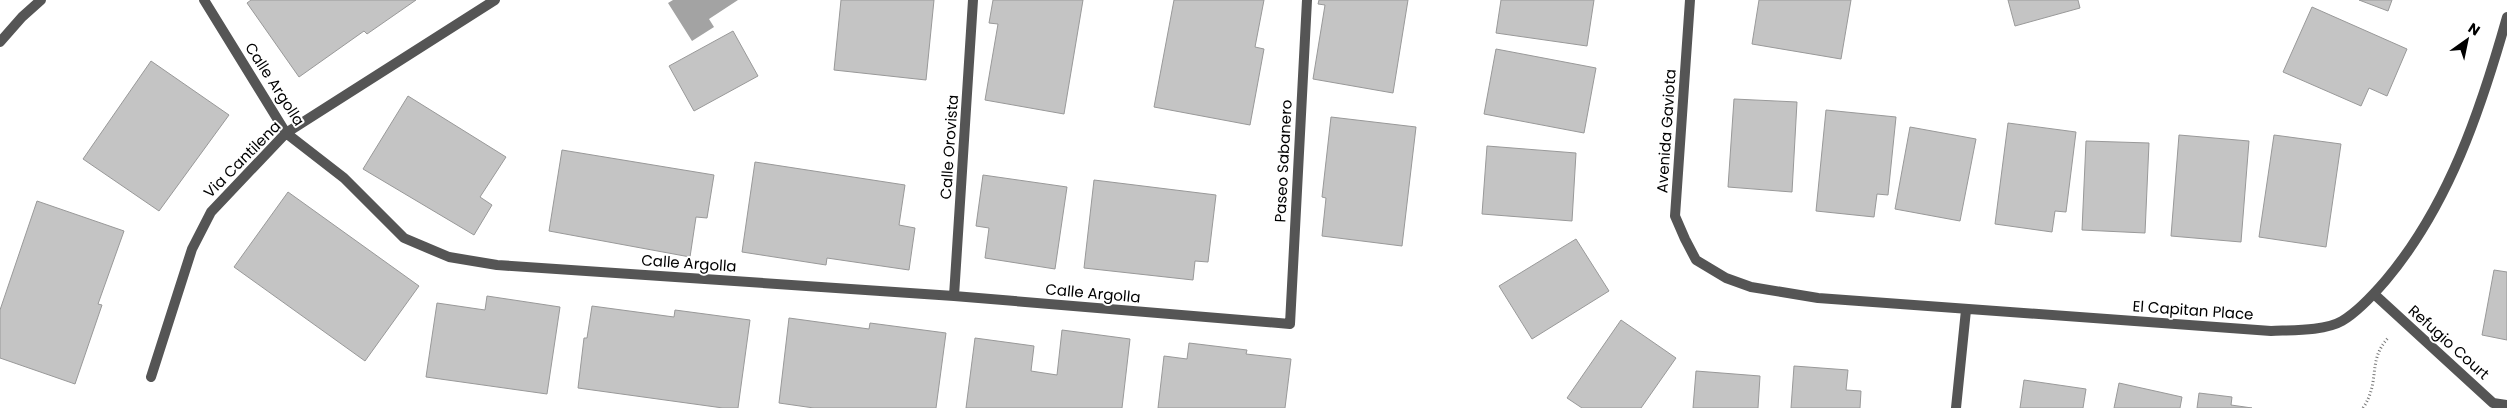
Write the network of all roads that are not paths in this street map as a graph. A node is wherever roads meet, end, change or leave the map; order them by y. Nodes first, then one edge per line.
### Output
1 (41, 0) edge
2 (204, 0) edge
3 (495, 0) edge
4 (973, 0) edge
5 (1307, 0) edge
6 (1690, 0) edge
7 (2507, 17) edge
8 (0, 42) edge
9 (286, 133) junction
10 (1696, 260) joint
11 (2374, 294) junction
12 (954, 296) junction
13 (1966, 310) junction
14 (1290, 324) joint
15 (151, 377) dead end
16 (2507, 405) edge
17 (1956, 408) edge

1 - 8 street
2 - 9 street, Calle Argolla
3 - 9 street, Via Cantilena
4 - 12 street, Calle Orovista
5 - 14 street, Paseo Sabanero
6 - 10 street, Avenida Gaviota
7 - 11 street, El Capitan Place
9 - 12 street, Calle Argolla
9 - 15 street, Via Cantilena
10 - 13 street, El Capitan Place
11 - 13 street, El Capitan Place
11 - 16 street, Refugio Court
12 - 14 street, Calle Argolla
13 - 17 street

